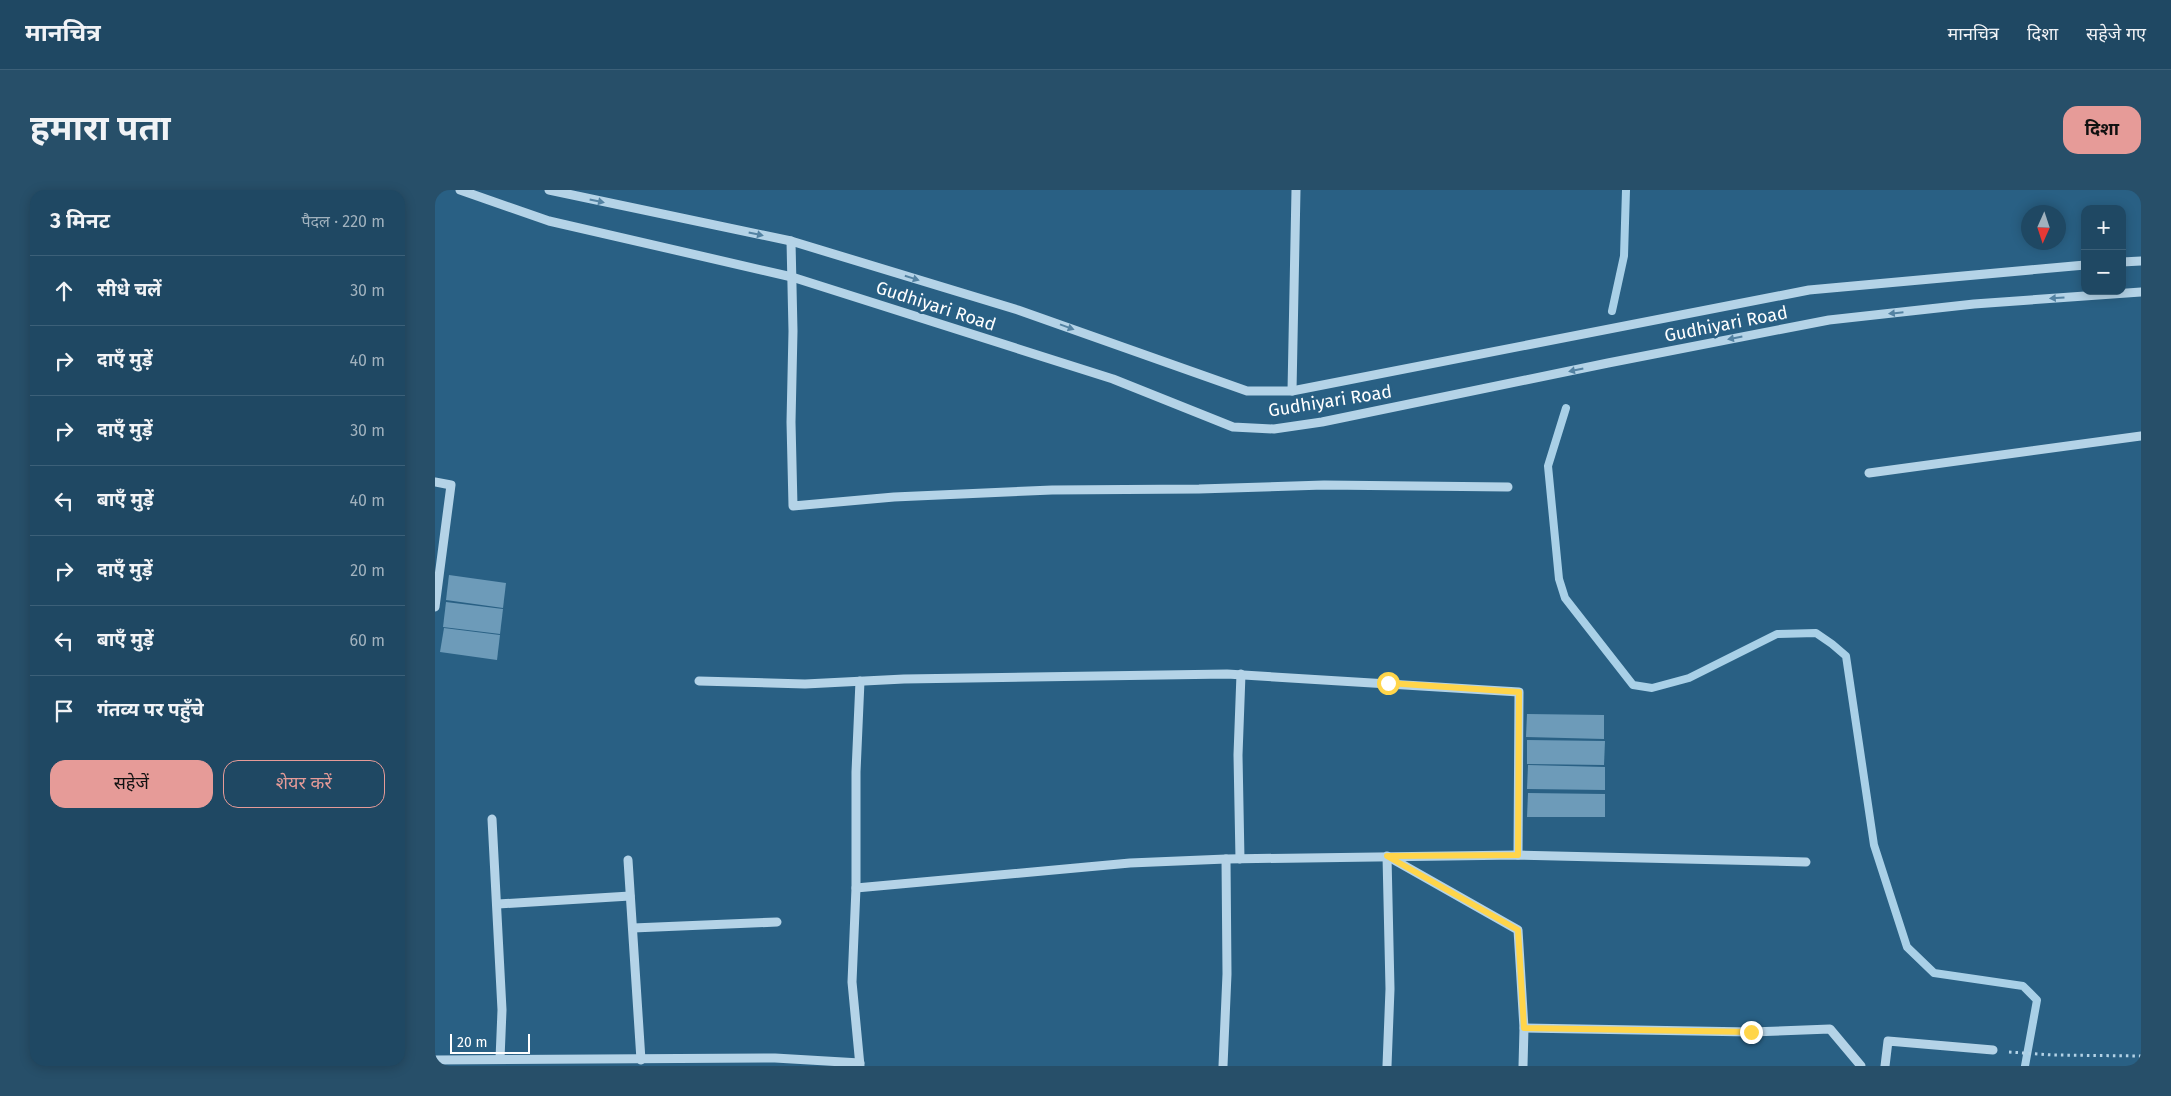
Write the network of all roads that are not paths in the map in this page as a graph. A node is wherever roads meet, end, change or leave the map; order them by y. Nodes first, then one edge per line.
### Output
1 (460, 190) edge
2 (549, 190) edge
3 (1296, 190) edge
4 (791, 241) junction
5 (2141, 261) edge
6 (2126, 262) edge
7 (2081, 265) edge
8 (792, 277) junction
9 (2141, 292) edge
10 (1292, 391) junction
11 (2141, 436) edge
12 (1869, 473) dead end
13 (435, 482) edge
14 (1508, 487) dead end
15 (435, 607) edge
16 (1241, 674) junction
17 (699, 681) dead end
18 (860, 682) junction
19 (492, 819) dead end
20 (1518, 855) junction
21 (1387, 856) junction
22 (1226, 859) junction
23 (1240, 859) junction
24 (628, 860) dead end
25 (1807, 862) dead end
26 (856, 888) junction
27 (631, 896) junction
28 (498, 904) junction
29 (777, 922) dead end
30 (633, 928) junction
31 (1524, 1028) junction
32 (1993, 1050) road end
33 (500, 1059) junction
34 (435, 1060) edge
35 (641, 1060) junction
36 (860, 1064) edge
37 (1223, 1066) edge
38 (1387, 1066) edge
39 (1523, 1066) edge
40 (1861, 1066) edge
41 (1885, 1066) edge

1 - 8 street, Gudhiyari Road
2 -> 4 street, Gudhiyari Road
3 - 10 street
4 - 8 street
4 -> 10 street, Gudhiyari Road
5 - 6 street
7 - 10 street, Gudhiyari Road
9 -> 8 street, Gudhiyari Road
8 - 14 street
11 - 12 street
13 - 15 street
16 - 18 street
16 - 20 street
16 - 23 street
17 - 18 street
18 - 26 street
19 - 28 street
20 - 21 street
20 - 25 street
21 - 23 street
21 - 31 street
21 - 38 street
22 - 23 street
22 - 26 street
22 - 37 street
24 - 27 street
26 - 36 street
27 - 28 street
27 - 30 street
28 - 33 street
29 - 30 street
30 - 35 street
31 - 39 street
31 - 40 street
32 - 41 street
33 - 34 street
33 - 35 street
35 - 36 street

